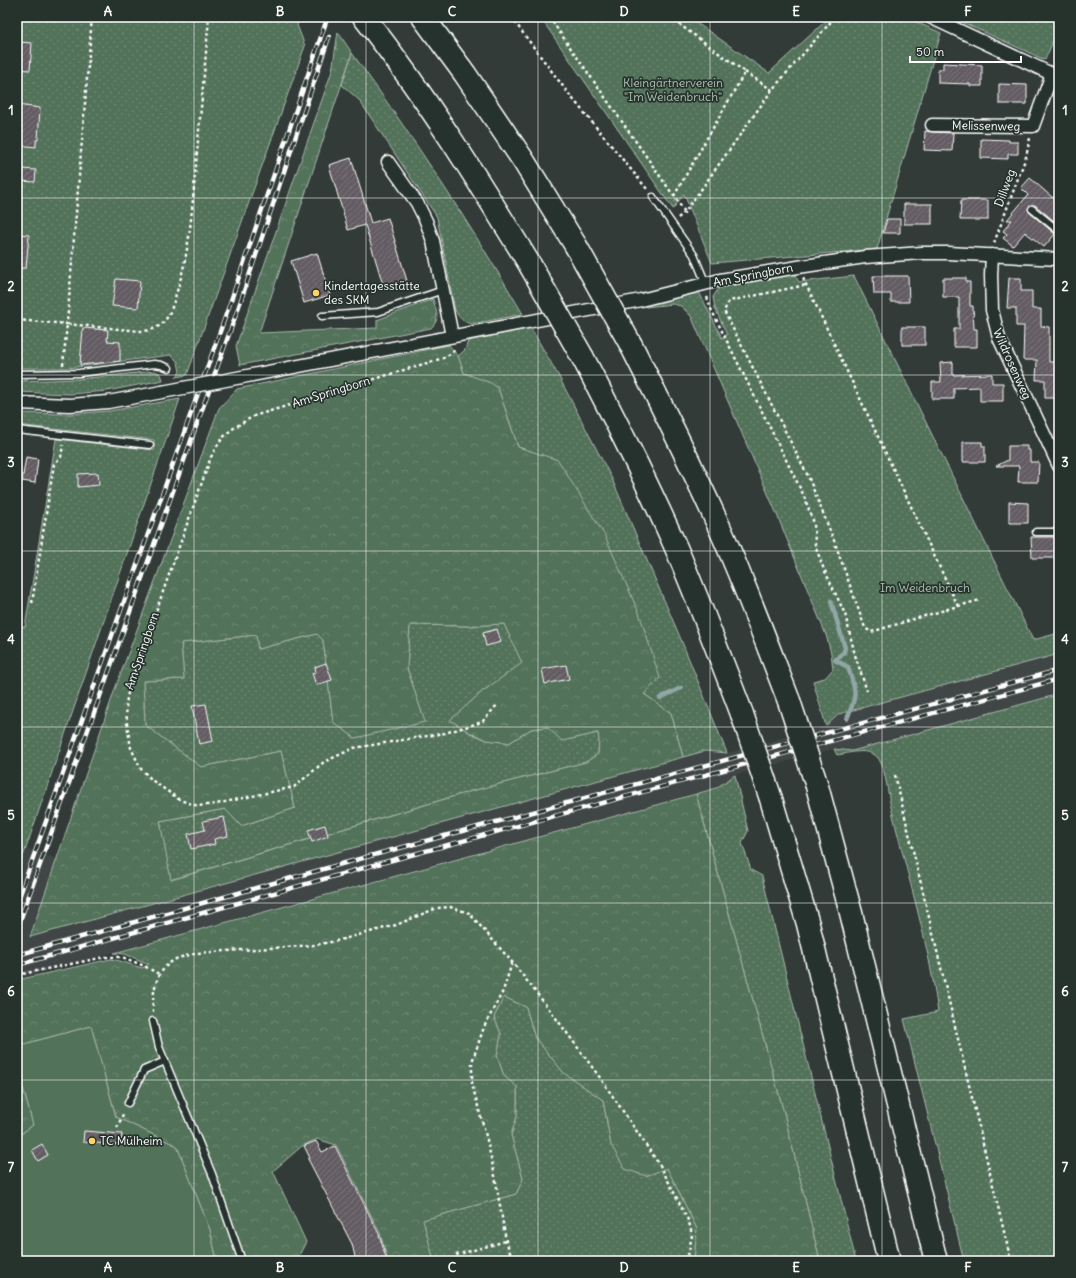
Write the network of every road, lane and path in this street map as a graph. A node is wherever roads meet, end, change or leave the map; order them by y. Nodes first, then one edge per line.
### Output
1 (64, 17) edge
2 (205, 17) edge
3 (209, 17) edge
4 (364, 17) edge
5 (423, 17) edge
6 (511, 17) edge
7 (549, 17) edge
8 (669, 17) edge
9 (835, 17) edge
10 (930, 17) edge
11 (92, 18) edge
12 (745, 72) junction
13 (1055, 76) edge
14 (772, 90) junction
15 (932, 125) dead end
16 (1033, 126) junction
17 (388, 162) dead end
18 (674, 196) junction
19 (654, 198) joint
20 (1032, 209) dead end
21 (1059, 231) edge
22 (992, 255) junction
23 (1059, 259) edge
24 (798, 267) junction
25 (706, 284) junction
26 (806, 285) junction
27 (443, 290) junction
28 (322, 316) dead end
29 (17, 320) edge
30 (67, 324) junction
31 (452, 336) junction
32 (168, 368) dead end
33 (63, 373) junction
34 (17, 374) edge
35 (17, 403) edge
36 (17, 430) edge
37 (64, 435) junction
38 (150, 444) dead end
39 (1059, 466) edge
40 (1036, 532) dead end
41 (1059, 532) edge
42 (980, 600) dead end
43 (32, 603) dead end
44 (958, 606) junction
45 (17, 691) edge
46 (867, 691) dead end
47 (17, 700) edge
48 (498, 704) dead end
49 (896, 775) dead end
50 (512, 962) junction
51 (159, 974) junction
52 (17, 975) edge
53 (154, 1021) joint
54 (165, 1061) junction
55 (128, 1103) joint
56 (116, 1128) dead end
57 (506, 1241) junction
58 (456, 1255) dead end
59 (242, 1261) edge
60 (513, 1261) edge
61 (687, 1261) edge
62 (889, 1261) edge
63 (936, 1261) edge
64 (1010, 1261) edge

1 - 11 path
2 - 11 path
3 - 30 path
4 - 62 highway, bridge
5 - 63 highway, bridge
6 - 19 path
7 - 18 path
8 - 12 path
9 - 14 path
10 - 13 street, Melissenweg
11 - 30 path
12 - 14 path
12 - 18 path
13 - 16 street, Melissenweg
14 - 18 path
15 - 16 street, Melissenweg
16 - 22 path, Dillweg
17 - 27 street
19 - 25 lane
20 - 21 lane
22 - 23 street, Am Springborn
22 - 24 street, Am Springborn
22 - 39 street, Wildrosenweg
24 - 25 street, Am Springborn
24 - 26 path
25 - 31 street, Am Springborn
25 - 46 path
26 - 44 path
26 - 44 path
27 - 28 lane
27 - 31 street
29 - 30 path
30 - 33 path
31 - 35 street, Am Springborn, bridge
31 - 48 path, Am Springborn
32 - 33 lane
33 - 34 lane
36 - 37 lane
37 - 38 lane
37 - 43 path
40 - 41 lane
42 - 44 path
45 - 47 path
49 - 64 path
50 - 51 path
50 - 57 path
50 - 61 path
51 - 52 path
51 - 53 path
53 - 54 lane
54 - 55 lane
54 - 59 lane
55 - 56 path
57 - 58 path
57 - 60 path

